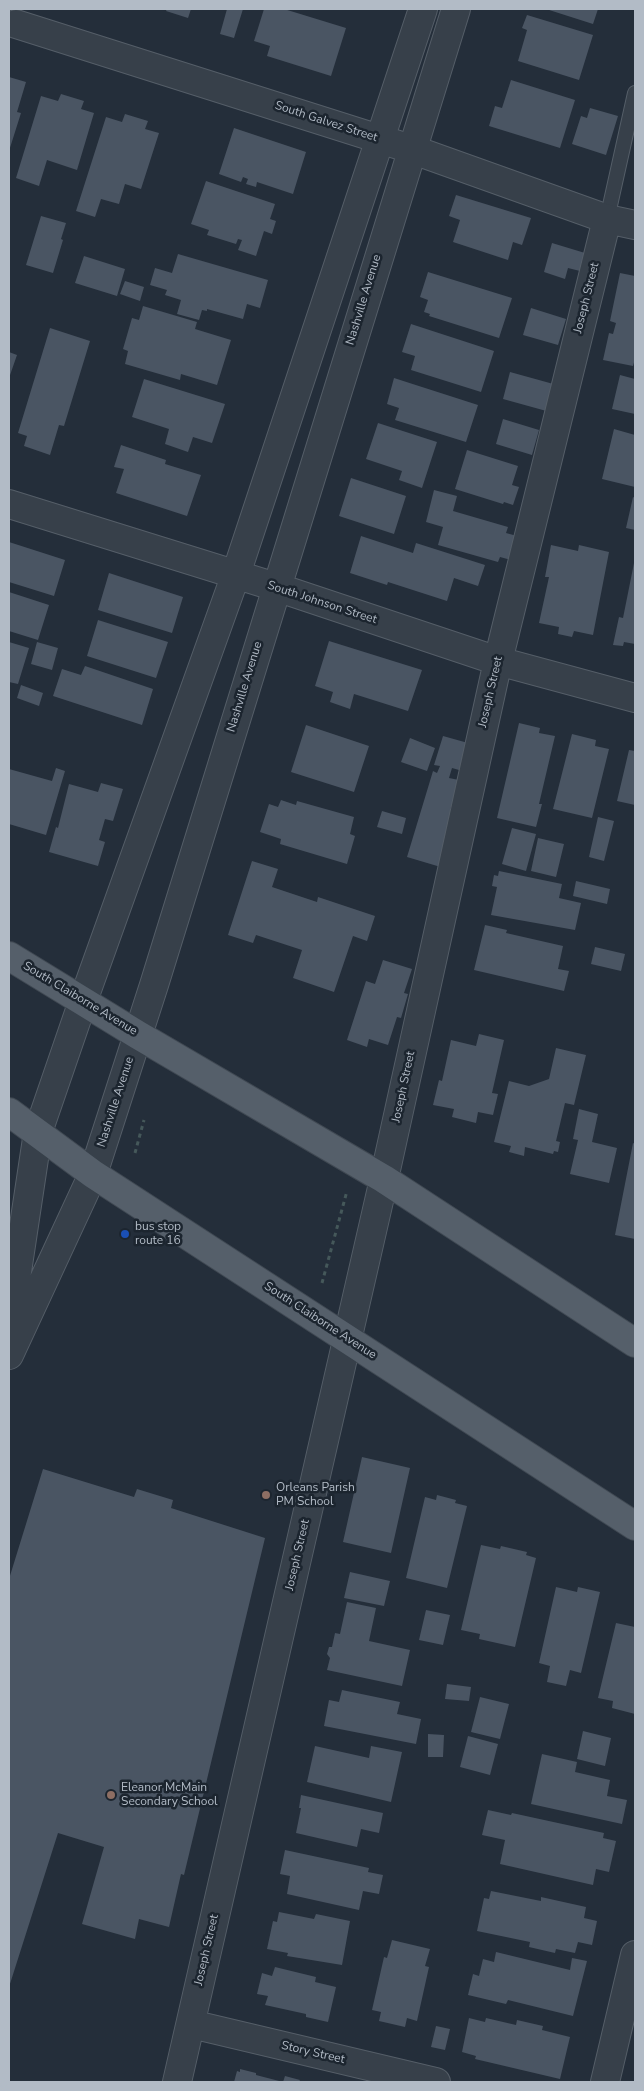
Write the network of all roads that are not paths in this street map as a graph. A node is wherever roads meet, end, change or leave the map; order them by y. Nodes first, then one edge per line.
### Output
1 (423, 9) edge
2 (456, 9) edge
3 (16, 24) dead end
4 (635, 93) edge
5 (381, 139) junction
6 (411, 149) junction
7 (607, 218) junction
8 (635, 225) edge
9 (9, 504) edge
10 (236, 574) junction
11 (276, 587) junction
12 (498, 661) junction
13 (635, 698) edge
14 (9, 956) edge
15 (83, 1001) junction
16 (138, 1035) junction
17 (9, 1112) edge
18 (38, 1132) junction
19 (93, 1174) junction
20 (384, 1179) junction
21 (9, 1325) edge
22 (347, 1339) junction
23 (635, 1343) edge
24 (9, 1354) edge
25 (635, 1526) edge
26 (635, 1955) edge
27 (191, 2024) junction
28 (177, 2082) edge
29 (436, 2082) edge
30 (605, 2082) edge

1 - 5 street
2 - 6 street, Nashville Avenue
3 - 5 street, South Galvez Street
4 - 7 lane, Joseph Street
5 - 6 street, South Galvez Street
5 - 10 street
6 - 7 street, South Galvez Street
6 - 11 street, Nashville Avenue
7 - 8 street, South Galvez Street
7 - 12 street, Joseph Street
9 - 10 street, South Johnson Street
10 - 11 street, South Johnson Street
10 - 15 street
11 - 12 street, South Johnson Street
11 - 16 street, Nashville Avenue
12 - 13 street, South Johnson Street
12 - 20 street, Joseph Street
14 - 15 main road, South Claiborne Avenue
15 - 16 main road, South Claiborne Avenue
15 - 18 street
16 - 19 street, Nashville Avenue
16 - 20 main road, South Claiborne Avenue
17 - 18 main road, South Claiborne Avenue
18 - 19 main road, South Claiborne Avenue
18 - 21 street
19 - 22 main road, South Claiborne Avenue
19 - 24 street, Nashville Avenue
20 - 22 street, Joseph Street
20 - 23 main road, South Claiborne Avenue
22 - 25 main road, South Claiborne Avenue
22 - 27 street, Joseph Street
26 - 30 street
27 - 28 street, Joseph Street
27 - 29 street, Story Street

